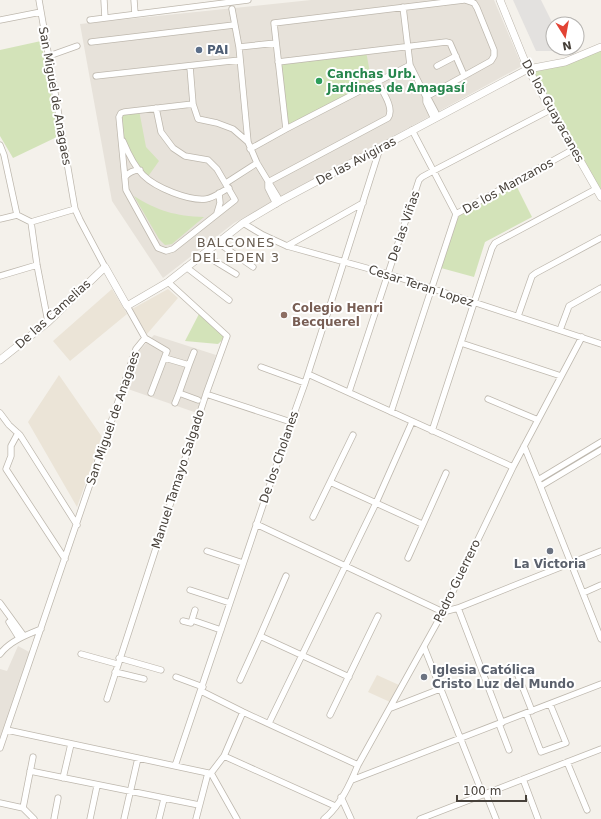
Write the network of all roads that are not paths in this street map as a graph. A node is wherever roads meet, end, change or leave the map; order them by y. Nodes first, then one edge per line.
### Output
1 (39, 0) edge
2 (104, 0) edge
3 (134, 0) edge
4 (248, 0) edge
5 (465, 0) edge
6 (500, 0) edge
7 (231, 1) edge
8 (402, 7) junction
9 (232, 9) dead end
10 (41, 12) junction
11 (135, 14) junction
12 (105, 18) junction
13 (0, 20) edge
14 (90, 20) dead end
15 (234, 25) junction
16 (91, 42) dead end
17 (276, 43) junction
18 (77, 46) dead end
19 (407, 46) junction
20 (239, 47) junction
21 (601, 47) edge
22 (49, 56) junction
23 (456, 56) junction
24 (240, 60) junction
25 (278, 62) junction
26 (410, 65) junction
27 (437, 66) dead end
28 (190, 67) junction
29 (528, 69) junction
30 (464, 75) junction
31 (96, 76) dead end
32 (377, 81) junction
33 (426, 97) junction
34 (193, 104) junction
35 (156, 108) junction
36 (552, 109) junction
37 (436, 118) junction
38 (286, 129) junction
39 (412, 130) junction
40 (120, 135) junction
41 (248, 142) junction
42 (0, 145) edge
43 (380, 148) junction
44 (250, 149) junction
45 (574, 149) junction
46 (256, 164) junction
47 (140, 170) junction
48 (433, 171) junction
49 (124, 177) junction
50 (226, 182) junction
51 (268, 182) junction
52 (229, 188) junction
53 (596, 189) junction
54 (219, 193) junction
55 (601, 197) edge
56 (278, 202) junction
57 (363, 203) junction
58 (76, 209) junction
59 (217, 213) junction
60 (456, 214) junction
61 (17, 215) junction
62 (0, 219) edge
63 (31, 222) junction
64 (243, 223) junction
65 (601, 238) edge
66 (217, 242) junction
67 (287, 246) junction
68 (203, 254) junction
69 (344, 262) junction
70 (37, 266) junction
71 (105, 267) junction
72 (186, 267) junction
73 (253, 267) dead end
74 (236, 274) dead end
75 (388, 274) junction
76 (0, 276) edge
77 (168, 282) junction
78 (432, 288) junction
79 (601, 288) edge
80 (229, 300) dead end
81 (475, 303) junction
82 (127, 306) junction
83 (518, 316) junction
84 (48, 322) junction
85 (560, 330) junction
86 (582, 337) junction
87 (145, 338) junction
88 (461, 344) junction
89 (601, 344) edge
90 (194, 352) dead end
91 (164, 358) junction
92 (0, 360) edge
93 (189, 365) junction
94 (261, 367) dead end
95 (308, 374) junction
96 (561, 376) junction
97 (305, 383) junction
98 (349, 392) junction
99 (151, 393) dead end
100 (179, 393) junction
101 (206, 394) junction
102 (488, 399) dead end
103 (198, 400) dead end
104 (174, 403) dead end
105 (0, 412) edge
106 (391, 412) junction
107 (538, 420) junction
108 (291, 422) junction
109 (412, 422) junction
110 (432, 431) junction
111 (18, 433) junction
112 (352, 435) dead end
113 (601, 442) edge
114 (524, 446) junction
115 (601, 450) edge
116 (513, 467) junction
117 (446, 473) dead end
118 (538, 480) junction
119 (330, 482) junction
120 (541, 486) junction
121 (376, 503) junction
122 (313, 518) dead end
123 (256, 524) junction
124 (422, 524) junction
125 (76, 525) junction
126 (207, 551) dead end
127 (601, 551) edge
128 (408, 558) dead end
129 (65, 559) junction
130 (243, 563) junction
131 (571, 563) junction
132 (345, 566) junction
133 (286, 576) dead end
134 (601, 585) edge
135 (190, 590) dead end
136 (582, 593) junction
137 (0, 603) edge
138 (230, 603) junction
139 (0, 608) edge
140 (458, 608) junction
141 (195, 610) dead end
142 (443, 612) junction
143 (378, 616) dead end
144 (192, 620) junction
145 (183, 621) dead end
146 (41, 629) junction
147 (222, 630) junction
148 (260, 636) junction
149 (22, 637) junction
150 (601, 639) edge
151 (424, 647) junction
152 (0, 654) edge
153 (81, 654) dead end
154 (302, 656) junction
155 (118, 661) junction
156 (515, 668) dead end
157 (161, 670) dead end
158 (115, 672) junction
159 (176, 677) dead end
160 (349, 677) junction
161 (144, 679) dead end
162 (240, 680) dead end
163 (601, 684) edge
164 (202, 689) junction
165 (440, 689) junction
166 (107, 699) dead end
167 (550, 704) junction
168 (391, 708) junction
169 (532, 711) junction
170 (244, 712) junction
171 (526, 713) junction
172 (330, 715) dead end
173 (269, 723) junction
174 (500, 723) junction
175 (7, 730) junction
176 (460, 739) junction
177 (71, 744) junction
178 (0, 748) edge
179 (601, 749) edge
180 (509, 750) dead end
181 (224, 756) junction
182 (33, 757) dead end
183 (138, 758) junction
184 (567, 762) junction
185 (358, 765) junction
186 (175, 766) junction
187 (30, 771) junction
188 (210, 773) junction
189 (63, 778) junction
190 (352, 780) junction
191 (523, 780) junction
192 (97, 786) junction
193 (131, 792) junction
194 (485, 794) junction
195 (341, 797) junction
196 (58, 798) dead end
197 (164, 799) junction
198 (0, 803) edge
199 (199, 805) junction
200 (335, 806) junction
201 (23, 808) junction
202 (587, 810) dead end
203 (34, 819) edge
204 (54, 819) edge
205 (90, 819) edge
206 (124, 819) edge
207 (159, 819) edge
208 (196, 819) edge
209 (237, 819) edge
210 (324, 819) edge
211 (351, 819) edge
212 (420, 819) edge
213 (496, 819) edge
214 (538, 819) edge

1 - 10 street, San Miguel de Anagaes
2 - 12 street
3 - 11 street
4 - 7 street
5 - 8 street
5 - 30 street
6 - 29 street, De los Guayacanes
7 - 11 street
8 - 17 street
8 - 19 street
9 - 15 street
10 - 13 street
10 - 22 street, San Miguel de Anagaes
11 - 12 street
12 - 14 street
15 - 16 street
15 - 20 street
17 - 20 street
17 - 25 street
18 - 22 street
19 - 23 street
19 - 25 street
19 - 26 street
20 - 24 street
21 - 29 street, De las Avigiras
22 - 58 street, San Miguel de Anagaes
23 - 27 street
23 - 30 street
24 - 28 street
24 - 41 street
25 - 38 street
26 - 32 street
26 - 33 street
28 - 31 street
28 - 34 street
29 - 36 street, De los Guayacanes
29 - 37 street, De las Avigiras
30 - 33 street
32 - 38 street
32 - 51 street
33 - 37 street
34 - 35 street
34 - 41 street
35 - 40 street
35 - 50 street
36 - 45 street, De los Guayacanes
36 - 48 street, De las Viñas
37 - 39 street, De las Avigiras
38 - 44 street
39 - 43 street, De las Avigiras
39 - 48 street
40 - 47 street
40 - 49 street
41 - 44 street
42 - 61 street
43 - 56 street, De las Avigiras
43 - 57 street, De los Cholanes
44 - 46 street
45 - 53 street, De los Guayacanes
45 - 60 street, De los Manzanos
46 - 50 street
46 - 51 street
47 - 49 street
47 - 54 street
48 - 60 street
48 - 75 street, De las Viñas
49 - 59 street
50 - 52 street
51 - 56 street
52 - 54 street
52 - 59 street
53 - 55 street, De los Guayacanes
53 - 81 street
54 - 59 street
56 - 64 street, De las Avigiras
57 - 67 street
57 - 69 street, De los Cholanes
58 - 63 street
58 - 71 street, San Miguel de Anagaes
60 - 78 street, De los Manzanos
61 - 62 street
61 - 63 street
63 - 70 street
64 - 66 street, De las Avigiras
64 - 67 street, Cesar Teran Lopez
65 - 83 street
66 - 68 street, De las Avigiras
66 - 73 street
67 - 69 street, Cesar Teran Lopez
68 - 72 street, De las Avigiras
68 - 74 street
69 - 75 street, Cesar Teran Lopez
69 - 95 street, De los Cholanes
70 - 76 street
70 - 84 street
71 - 82 street, San Miguel de Anagaes
71 - 84 street, De las Camelias
72 - 77 street, De las Avigiras
72 - 80 street
75 - 78 street, Cesar Teran Lopez
75 - 98 street, De las Viñas
77 - 82 street, De las Avigiras
77 - 101 street, Manuel Tamayo Salgado
78 - 81 street, Cesar Teran Lopez
78 - 106 street, De los Manzanos
79 - 85 street
81 - 83 street, Cesar Teran Lopez
81 - 88 street
82 - 87 street, San Miguel de Anagaes
83 - 85 street, Cesar Teran Lopez
84 - 92 street, De las Camelias
85 - 86 street, Cesar Teran Lopez
86 - 89 street, Cesar Teran Lopez
86 - 96 street, Pedro Guerrero
87 - 91 street
87 - 125 street, San Miguel de Anagaes
88 - 96 street
88 - 110 street
90 - 93 street
91 - 93 street
91 - 99 street
93 - 100 street
94 - 97 street
95 - 97 street, De los Cholanes
95 - 98 street
96 - 107 street, Pedro Guerrero
97 - 108 street, De los Cholanes
98 - 106 street
100 - 103 street
100 - 104 street
101 - 108 street
101 - 155 street, Manuel Tamayo Salgado
102 - 107 street
105 - 111 street
106 - 109 street
107 - 114 street, Pedro Guerrero
108 - 123 street, De los Cholanes
109 - 110 street
109 - 121 street
110 - 116 street
111 - 125 street
111 - 129 street
112 - 119 street
113 - 118 street
114 - 116 street, Pedro Guerrero
114 - 118 street
115 - 120 street
116 - 142 street, Pedro Guerrero
117 - 124 street
118 - 120 street
119 - 121 street
119 - 122 street
120 - 131 street
121 - 124 street
121 - 132 street
123 - 130 street, De los Cholanes
123 - 132 street
124 - 128 street
125 - 129 street, San Miguel de Anagaes
126 - 130 street
127 - 131 street
129 - 146 street, San Miguel de Anagaes
130 - 138 street, De los Cholanes
131 - 136 street
131 - 140 street
132 - 142 street
132 - 154 street
133 - 148 street
134 - 136 street
135 - 138 street
136 - 150 street
137 - 149 street
138 - 147 street, De los Cholanes
139 - 149 street
140 - 142 street
140 - 174 street
141 - 144 street
142 - 151 street, Pedro Guerrero
143 - 160 street
144 - 145 street
144 - 147 street
146 - 149 street
146 - 175 street, San Miguel de Anagaes
147 - 164 street, De los Cholanes
148 - 154 street
148 - 162 street
149 - 152 street
151 - 165 street
151 - 168 street, Pedro Guerrero
153 - 155 street
154 - 160 street
154 - 173 street
155 - 157 street
155 - 158 street, Manuel Tamayo Salgado
156 - 169 street
158 - 161 street
158 - 166 street, Manuel Tamayo Salgado
159 - 164 street
160 - 172 street
163 - 167 street
164 - 170 street
164 - 186 street, De los Cholanes
165 - 168 street
165 - 176 street
167 - 169 street
167 - 171 street
168 - 185 street, Pedro Guerrero
169 - 171 street
170 - 173 street
170 - 181 street
171 - 174 street
173 - 185 street
174 - 176 street
174 - 180 street
175 - 177 street
175 - 178 street, San Miguel de Anagaes
176 - 190 street
176 - 194 street
177 - 183 street
177 - 189 street
179 - 184 street
181 - 188 street
181 - 200 street
182 - 187 street
183 - 186 street
183 - 193 street
184 - 191 street
184 - 202 street
185 - 190 street, Pedro Guerrero
186 - 188 street
187 - 189 street
187 - 201 street
188 - 199 street
188 - 209 street
189 - 192 street
190 - 195 street, Pedro Guerrero
191 - 194 street
191 - 214 street
192 - 193 street
192 - 205 street
193 - 197 street
193 - 206 street
194 - 212 street
194 - 213 street
195 - 200 street, Pedro Guerrero
195 - 211 street
196 - 204 street
197 - 199 street
197 - 207 street
198 - 201 street
199 - 208 street
200 - 210 street, Pedro Guerrero
201 - 203 street

